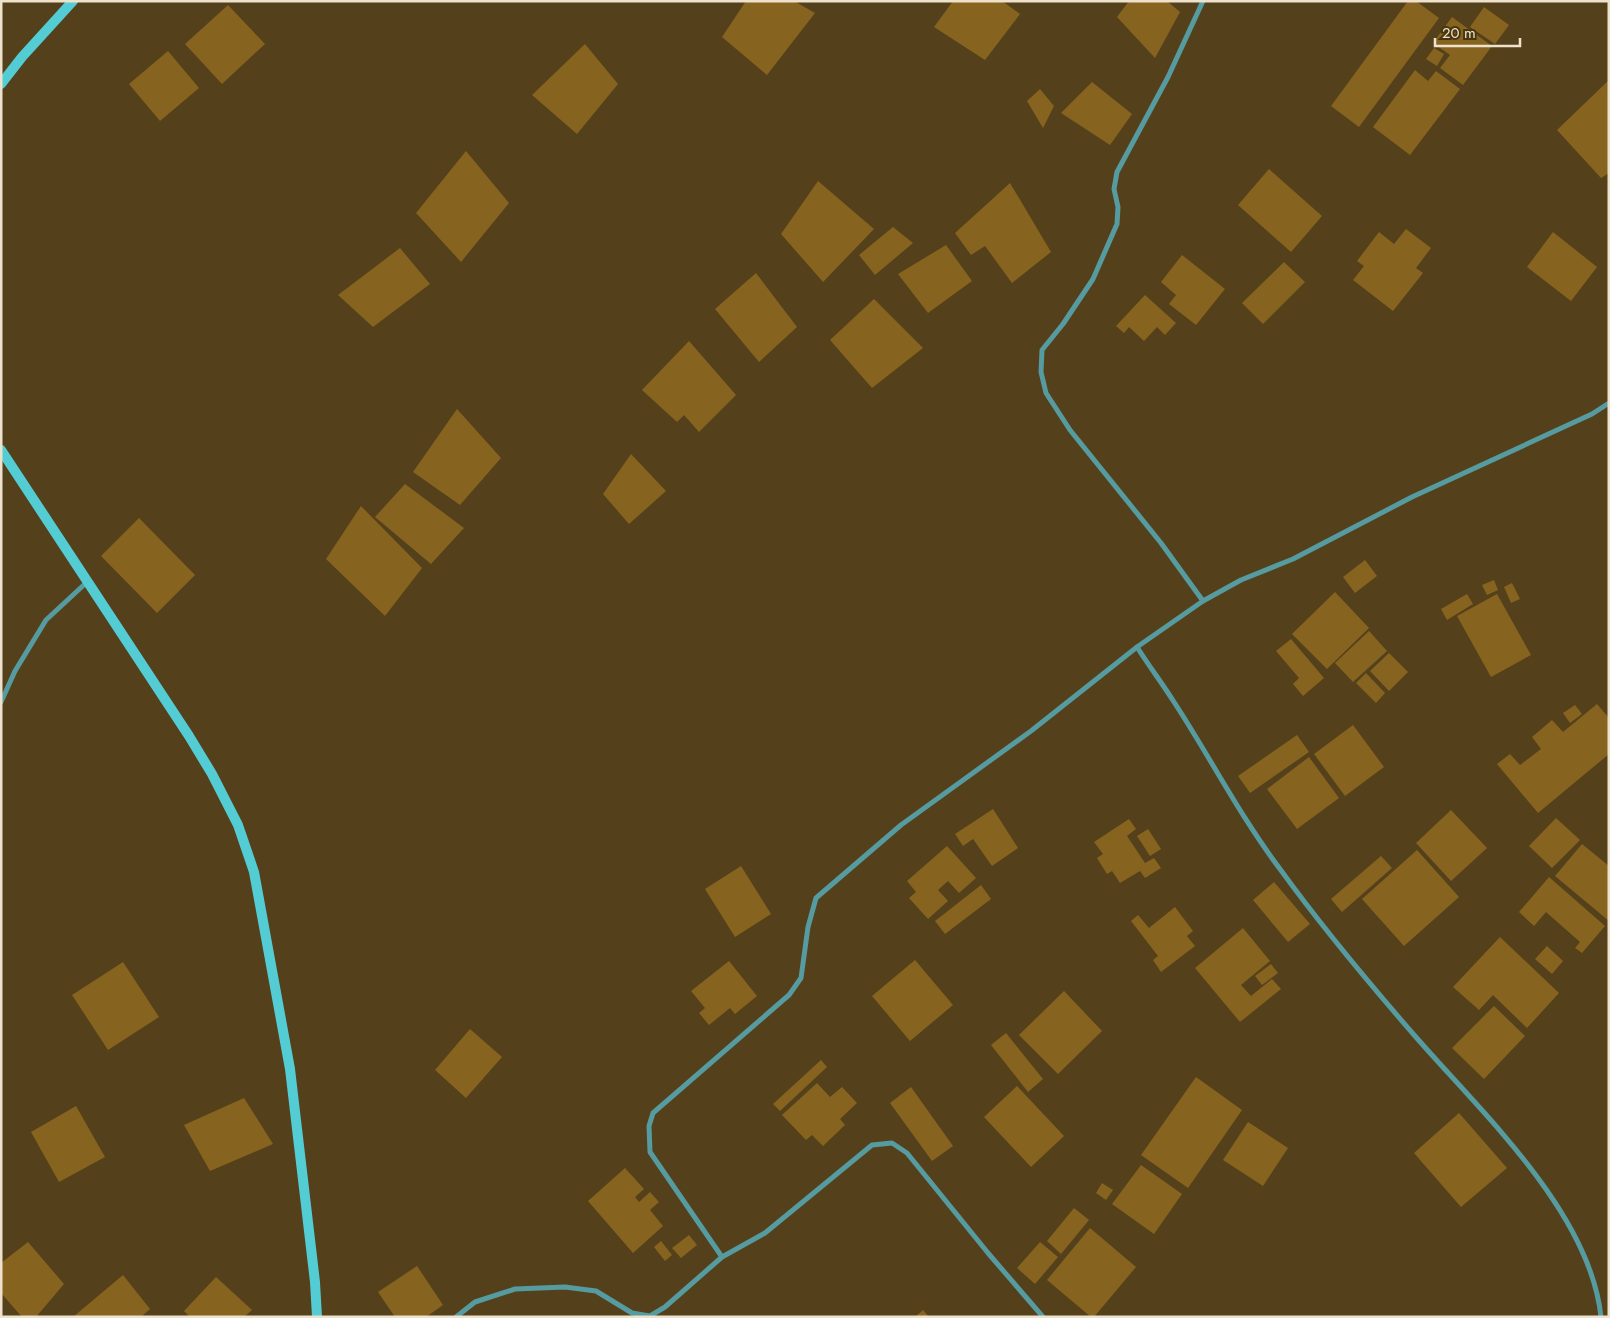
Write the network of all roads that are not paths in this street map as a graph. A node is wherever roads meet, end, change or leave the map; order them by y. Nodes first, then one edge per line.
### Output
1 (73, 1) edge
2 (1203, 1) edge
3 (1, 84) edge
4 (1609, 402) edge
5 (1, 450) edge
6 (88, 582) junction
7 (1203, 602) junction
8 (1137, 647) junction
9 (1, 702) edge
10 (722, 1257) junction
11 (317, 1317) edge
12 (456, 1317) edge
13 (1043, 1317) edge
14 (1601, 1317) edge

1 - 3 street
2 - 7 street
4 - 7 street
5 - 6 street
6 - 9 street
6 - 11 street
7 - 8 street
8 - 10 street
8 - 14 street
10 - 12 street
10 - 13 street

